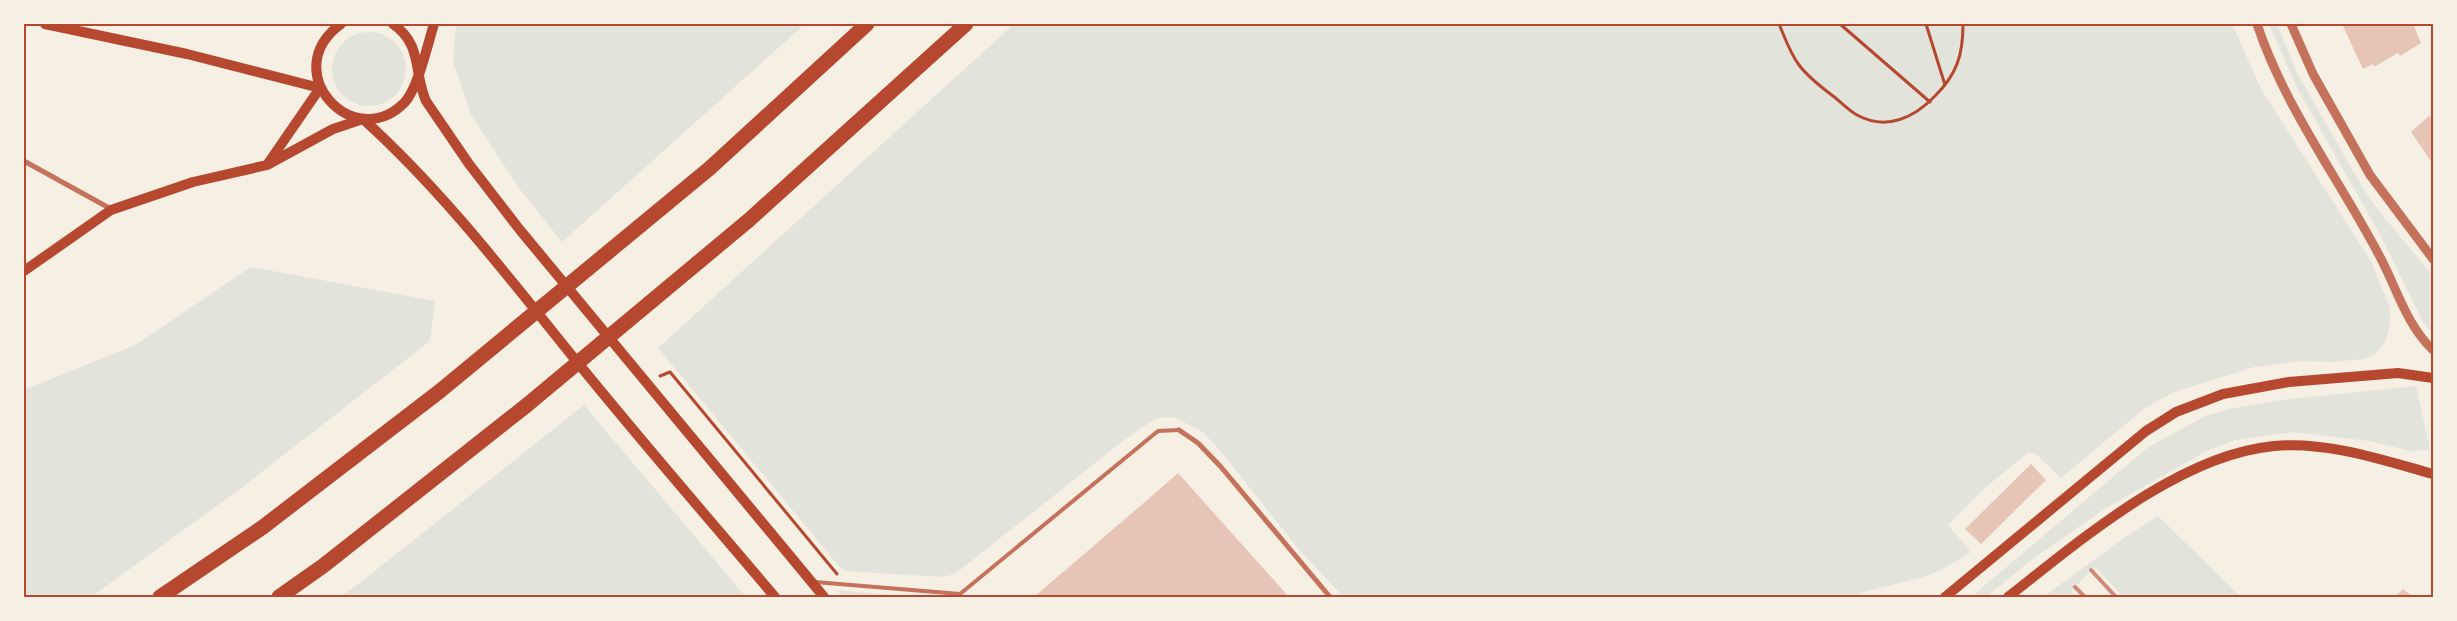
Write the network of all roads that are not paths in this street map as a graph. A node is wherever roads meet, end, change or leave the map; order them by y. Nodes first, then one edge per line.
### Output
1 (45, 24) edge
2 (341, 24) edge
3 (392, 24) edge
4 (434, 24) edge
5 (867, 24) edge
6 (966, 24) edge
7 (2257, 24) edge
8 (2291, 24) edge
9 (418, 72) junction
10 (320, 88) junction
11 (363, 119) junction
12 (24, 161) edge
13 (266, 166) junction
14 (111, 210) junction
15 (2433, 260) edge
16 (24, 271) edge
17 (2433, 350) edge
18 (2433, 378) edge
19 (1178, 430) joint
20 (2433, 474) edge
21 (2433, 486) edge
22 (2433, 511) edge
23 (812, 582) junction
24 (962, 596) edge
25 (160, 597) edge
26 (279, 597) edge
27 (775, 597) edge
28 (824, 597) edge
29 (1330, 597) edge
30 (1945, 597) edge
31 (2008, 597) edge

1 - 10 main road
2 - 10 main road
3 - 9 main road
4 - 9 main road
5 - 25 highway
6 - 26 highway
7 - 17 street
8 - 15 street
9 - 11 main road
9 - 23 main road
10 - 11 main road
10 - 13 main road
11 - 13 main road
11 - 27 main road
12 - 14 street
13 - 14 main road
14 - 16 main road
18 - 30 main road
19 - 24 lane
19 - 29 street
20 - 31 main road
21 - 22 lane
23 - 24 lane
23 - 28 main road

